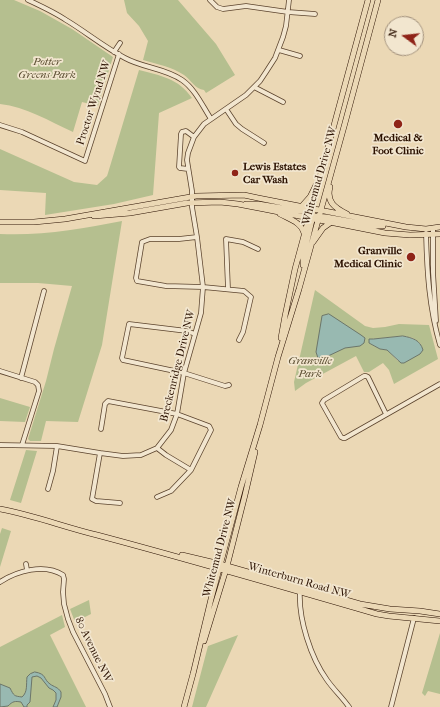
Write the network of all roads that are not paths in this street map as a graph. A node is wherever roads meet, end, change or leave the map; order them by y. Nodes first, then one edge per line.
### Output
1 (28, 0) edge
2 (210, 0) edge
3 (289, 0) edge
4 (368, 0) edge
5 (378, 0) edge
6 (288, 12) junction
7 (315, 14) dead end
8 (120, 43) dead end
9 (279, 50) junction
10 (116, 53) junction
11 (300, 56) dead end
12 (254, 87) junction
13 (283, 102) dead end
14 (226, 109) junction
15 (211, 119) junction
16 (0, 125) edge
17 (194, 137) junction
18 (264, 143) dead end
19 (188, 169) junction
20 (331, 170) junction
21 (320, 179) junction
22 (192, 196) junction
23 (192, 203) junction
24 (238, 204) junction
25 (302, 206) junction
26 (272, 210) junction
27 (320, 210) junction
28 (313, 215) junction
29 (83, 216) junction
30 (354, 217) junction
31 (0, 222) edge
32 (330, 222) junction
33 (390, 225) junction
34 (440, 227) edge
35 (433, 228) junction
36 (426, 229) junction
37 (305, 234) junction
38 (432, 234) junction
39 (440, 234) edge
40 (426, 235) junction
41 (197, 237) junction
42 (311, 244) junction
43 (258, 249) dead end
44 (302, 276) junction
45 (203, 287) junction
46 (228, 289) junction
47 (44, 291) dead end
48 (436, 327) junction
49 (195, 334) junction
50 (239, 340) dead end
51 (440, 342) edge
52 (278, 357) junction
53 (0, 371) edge
54 (184, 373) junction
55 (21, 378) junction
56 (440, 384) edge
57 (228, 385) dead end
58 (177, 414) junction
59 (386, 414) junction
60 (101, 429) dead end
61 (0, 445) edge
62 (22, 445) junction
63 (57, 446) junction
64 (157, 448) junction
65 (100, 453) junction
66 (192, 470) junction
67 (48, 489) dead end
68 (157, 498) dead end
69 (120, 503) dead end
70 (0, 505) edge
71 (0, 509) edge
72 (17, 512) junction
73 (26, 564) dead end
74 (223, 568) junction
75 (27, 570) junction
76 (0, 582) edge
77 (300, 590) junction
78 (440, 614) edge
79 (440, 617) edge
80 (414, 618) junction
81 (440, 621) edge
82 (193, 674) junction
83 (110, 707) edge
84 (184, 707) edge
85 (349, 707) edge
86 (391, 707) edge

1 - 10 street
2 - 6 street
3 - 6 street
4 - 21 main road, Whitemud Drive NW
5 - 20 main road, Whitemud Drive NW
6 - 7 street
6 - 9 street
8 - 10 street
9 - 11 street
9 - 12 street
10 - 15 street
10 - 16 street, Proctor Wynd NW
12 - 13 street
12 - 14 street
14 - 15 street
14 - 18 street
15 - 17 street
17 - 19 street
17 - 19 street
19 - 22 street, Breckenridge Drive NW
20 - 27 main road, Whitemud Drive NW
20 - 30 main road
21 - 25 main road
21 - 28 main road, Whitemud Drive NW
22 - 23 street, Breckenridge Drive NW
22 - 25 main road
22 - 29 main road
23 - 24 main road
23 - 29 main road
23 - 41 street, Breckenridge Drive NW
24 - 26 main road
24 - 28 main road
25 - 28 main road
26 - 28 main road
26 - 37 main road
27 - 28 main road, Whitemud Drive NW
27 - 28 main road
27 - 30 main road
28 - 32 main road
28 - 33 main road
28 - 37 main road, Whitemud Drive NW
28 - 42 main road, Whitemud Drive NW
28 - 44 main road
29 - 31 main road
30 - 33 main road
32 - 40 main road
32 - 42 main road
33 - 36 main road
34 - 35 main road
35 - 36 main road
35 - 38 street
36 - 40 street
37 - 52 main road, Whitemud Drive NW
38 - 39 main road
38 - 40 main road
38 - 48 street
40 - 48 street
41 - 45 street, Breckenridge Drive NW
41 - 45 street
42 - 44 main road, Whitemud Drive NW
43 - 46 street
44 - 52 main road, Whitemud Drive NW
45 - 46 street
45 - 49 street, Breckenridge Drive NW
46 - 50 street
47 - 55 street
48 - 51 street
49 - 54 street, Breckenridge Drive NW
49 - 54 street
52 - 74 main road, Whitemud Drive NW
53 - 55 street
54 - 57 street
54 - 58 street, Breckenridge Drive NW
55 - 62 street
56 - 59 street
58 - 60 street
58 - 64 street, Breckenridge Drive NW
58 - 66 street
59 - 59 street
61 - 62 street
62 - 63 street
63 - 65 street
63 - 67 street
64 - 65 street
64 - 66 street
65 - 69 street
66 - 68 street
70 - 72 main road, Winterburn Road NW
71 - 72 main road, Winterburn Road NW
72 - 74 main road, Winterburn Road NW
73 - 75 street
74 - 77 main road, Winterburn Road NW
74 - 82 main road, Whitemud Drive NW
74 - 82 main road, Whitemud Drive NW
75 - 76 street
75 - 83 street, 80 Avenue NW
77 - 78 main road, Winterburn Road NW
77 - 80 main road, Winterburn Road NW
77 - 85 street
79 - 80 main road
80 - 81 main road, Winterburn Road NW
80 - 86 street
82 - 84 main road, Whitemud Drive NW

